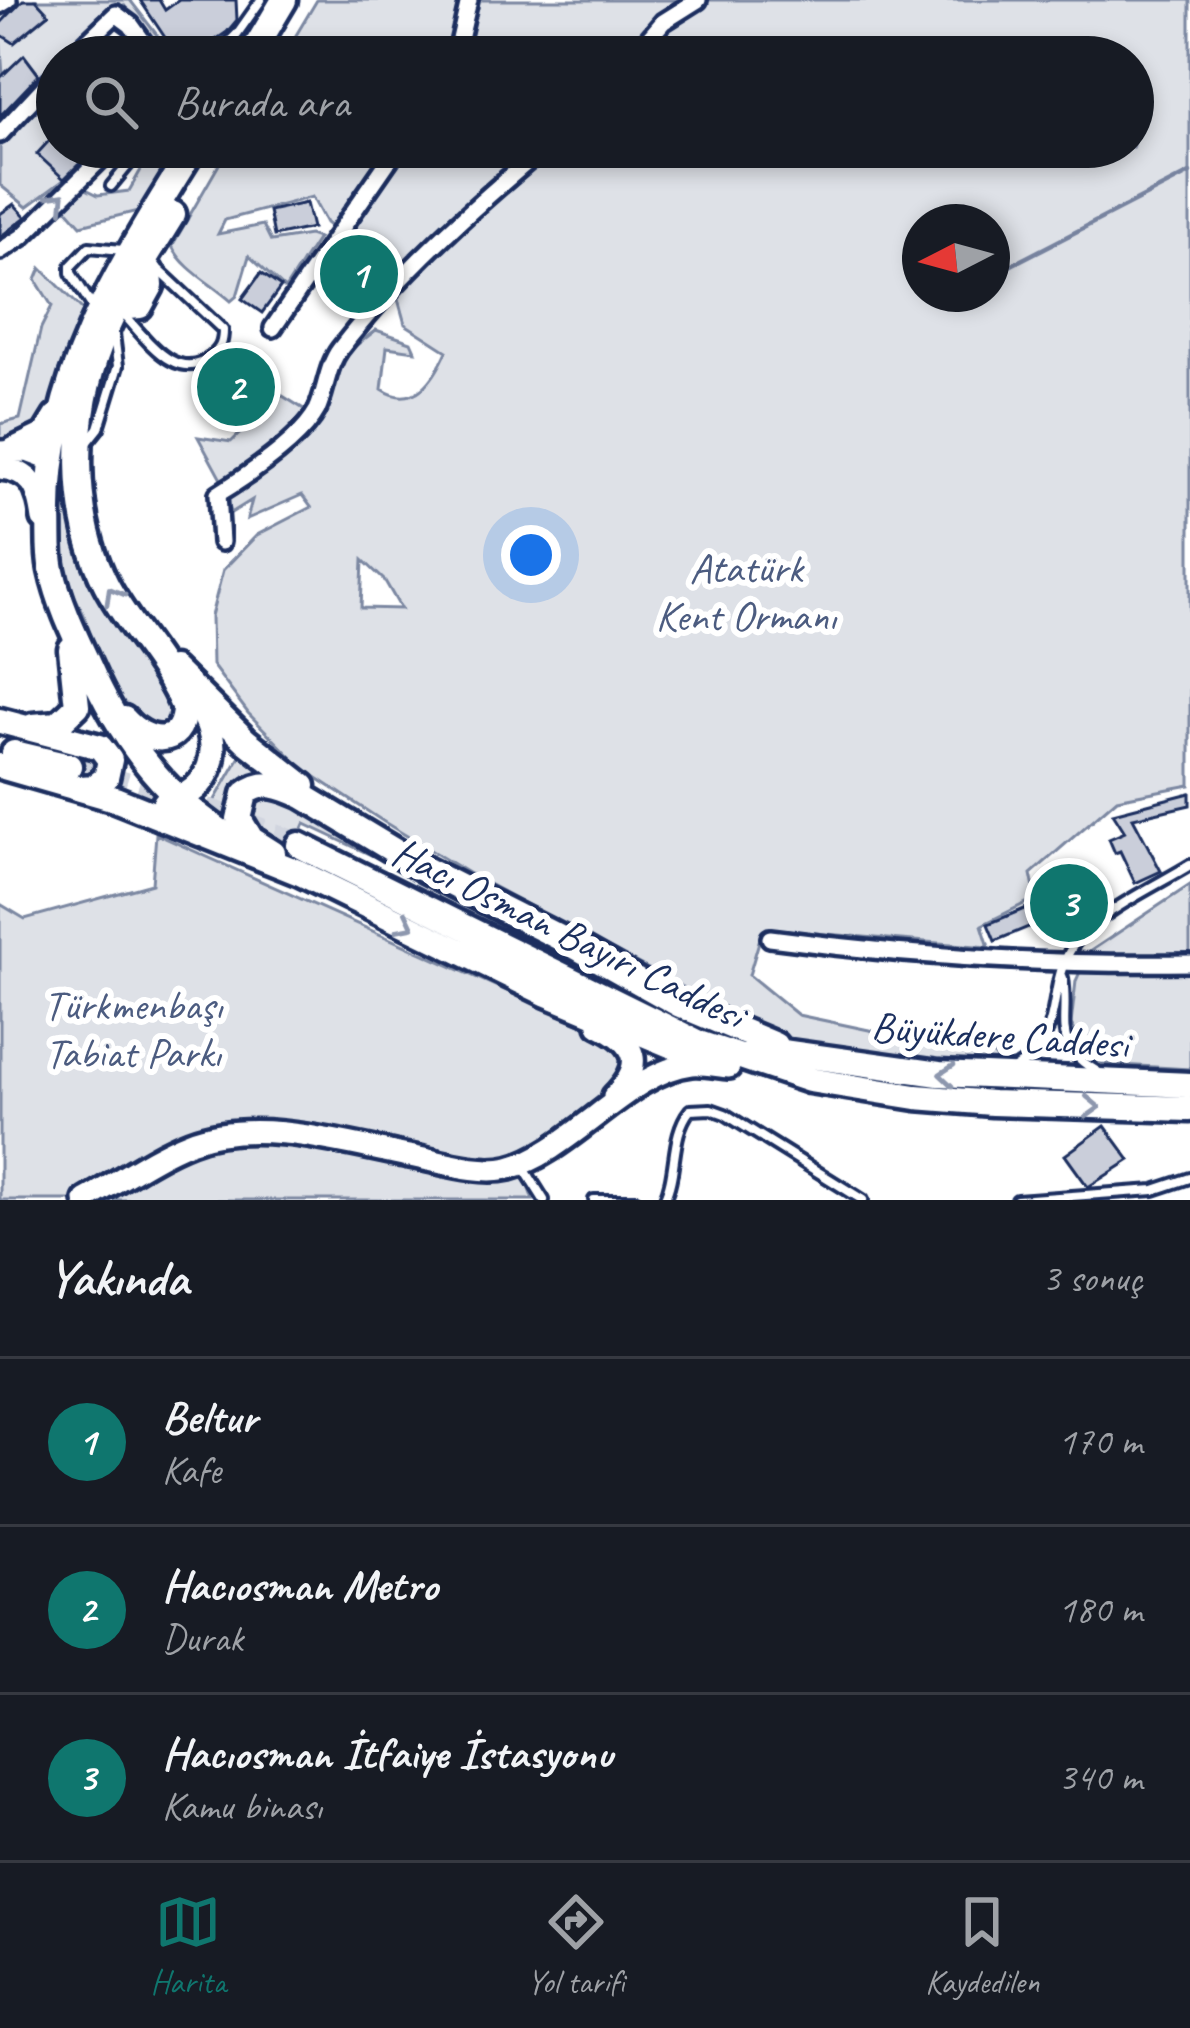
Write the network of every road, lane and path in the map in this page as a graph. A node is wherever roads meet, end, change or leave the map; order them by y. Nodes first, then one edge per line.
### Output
1 (8, 0) edge
2 (261, 0) edge
3 (284, 0) edge
4 (298, 0) edge
5 (469, 0) edge
6 (698, 0) edge
7 (0, 5) edge
8 (93, 36) edge
9 (139, 36) edge
10 (235, 36) edge
11 (263, 36) edge
12 (277, 36) edge
13 (461, 36) edge
14 (650, 36) edge
15 (36, 95) edge
16 (0, 134) edge
17 (92, 168) edge
18 (125, 168) edge
19 (183, 168) edge
20 (198, 168) edge
21 (383, 168) edge
22 (520, 168) edge
23 (110, 186) dead end
24 (0, 251) edge
25 (137, 258) junction
26 (108, 311) junction
27 (273, 328) dead end
28 (64, 398) junction
29 (5, 457) edge
30 (51, 460) junction
31 (221, 542) dead end
32 (49, 546) junction
33 (92, 553) junction
34 (67, 619) junction
35 (137, 635) junction
36 (175, 672) junction
37 (104, 701) junction
38 (12, 724) edge
39 (0, 735) edge
40 (0, 750) edge
41 (0, 766) edge
42 (74, 769) junction
43 (116, 799) junction
44 (180, 800) junction
45 (347, 821) junction
46 (301, 838) tunnel mouth
47 (260, 857) junction
48 (1190, 865) edge
49 (300, 873) junction
50 (770, 938) dead end
51 (1190, 963) edge
52 (1063, 970) junction
53 (547, 994) junction
54 (729, 1067) junction
55 (807, 1068) junction
56 (991, 1078) junction
57 (1115, 1082) junction
58 (1190, 1084) edge
59 (1190, 1109) edge
60 (593, 1116) junction
61 (521, 1163) junction
62 (1190, 1178) edge
63 (1155, 1195) edge
64 (85, 1200) edge
65 (544, 1200) edge
66 (594, 1200) edge
67 (635, 1200) edge
68 (664, 1200) edge
69 (863, 1200) edge
70 (1017, 1200) edge

1 - 7 street
2 - 10 lane
3 - 11 main road
4 - 12 main road
5 - 13 street
6 - 14 street
8 - 9 street
15 - 16 street
24 -> 17 street
18 - 23 lane
19 - 25 main road
20 - 25 main road
21 - 27 street
22 - 31 street
25 - 26 main road
25 - 26 main road
25 - 26 lane
25 - 26 lane
26 - 28 main road
26 - 33 main road
28 - 29 main road
28 - 30 main road
29 - 30 main road
29 - 32 main road
30 - 32 main road
30 - 33 main road
32 - 34 main road
35 -> 33 main road
34 - 37 main road
34 - 38 main road
35 - 36 main road
35 - 37 main road
36 - 44 main road
36 - 45 main road
37 - 44 main road
38 - 42 main road
39 - 42 main road
40 - 42 main road
41 - 42 main road
42 - 43 main road
43 - 44 main road
43 - 47 main road
44 - 47 main road
45 - 49 main road
45 - 55 main road
46 - 55 main road, Hacı Osman Bayırı Caddesi
47 - 49 main road
48 - 52 lane
49 -> 53 main road
50 - 52 street
51 - 52 street
52 - 56 lane
52 - 57 lane
53 - 54 main road
53 - 60 main road
54 - 55 main road
54 - 60 main road
56 -> 55 main road, Büyükdere Caddesi
55 -> 59 main road, Büyükdere Caddesi
56 - 57 main road, Büyükdere Caddesi
57 - 58 main road, Büyükdere Caddesi
60 - 61 main road
61 - 64 main road
61 - 65 lane
62 - 63 lane
63 - 70 lane
66 - 67 lane
68 - 69 lane

